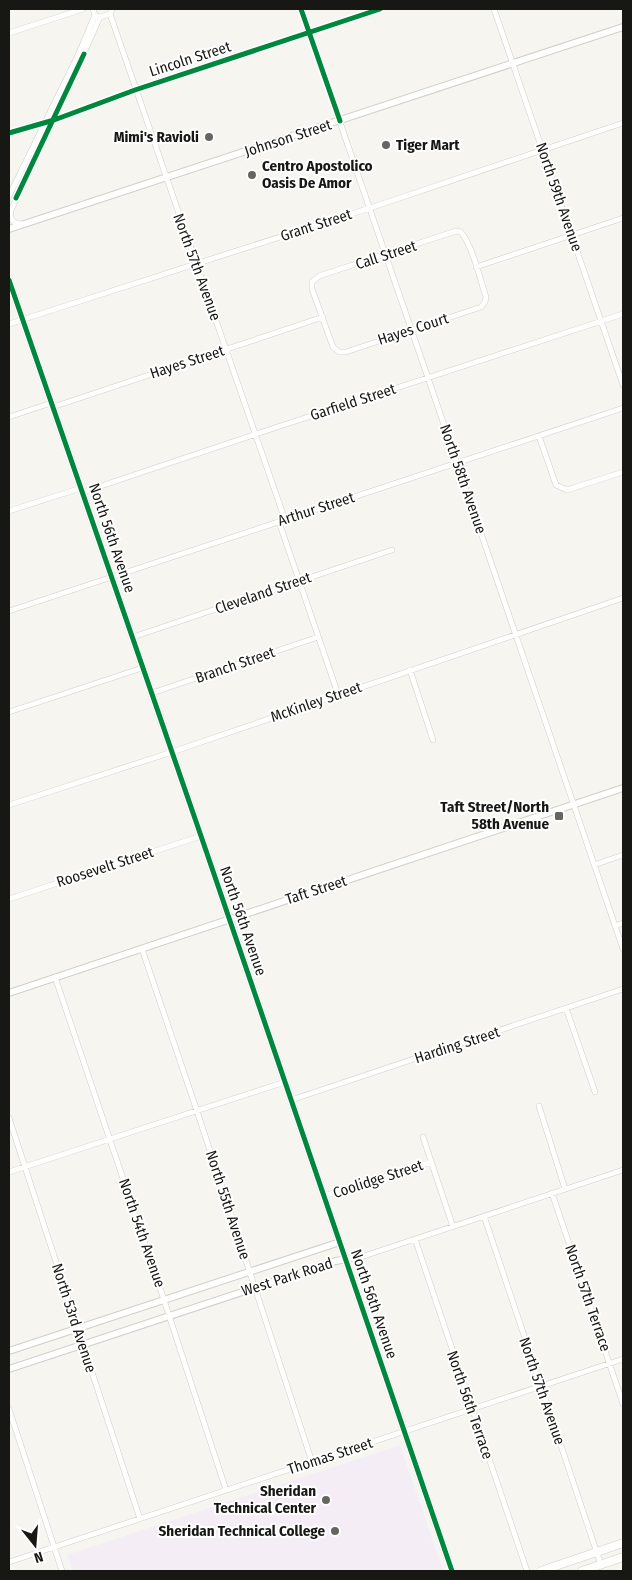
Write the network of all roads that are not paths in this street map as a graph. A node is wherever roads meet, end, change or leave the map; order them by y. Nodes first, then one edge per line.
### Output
1 (82, 9) edge
2 (93, 9) edge
3 (301, 9) edge
4 (380, 9) edge
5 (494, 9) edge
6 (111, 12) edge
7 (98, 16) junction
8 (623, 27) edge
9 (309, 32) junction
10 (9, 33) edge
11 (513, 63) junction
12 (135, 90) junction
13 (54, 120) junction
14 (340, 121) junction
15 (44, 123) junction
16 (623, 123) edge
17 (9, 134) edge
18 (542, 149) junction
19 (165, 177) junction
20 (9, 195) edge
21 (16, 198) junction
22 (370, 208) junction
23 (623, 218) edge
24 (25, 224) junction
25 (9, 229) edge
26 (572, 234) junction
27 (386, 255) junction
28 (196, 264) junction
29 (476, 267) junction
30 (9, 280) edge
31 (623, 314) edge
32 (322, 317) junction
33 (23, 320) junction
34 (601, 321) junction
35 (9, 324) edge
36 (411, 330) junction
37 (226, 349) junction
38 (428, 378) junction
39 (623, 385) edge
40 (52, 405) junction
41 (623, 408) edge
42 (9, 417) edge
43 (256, 434) junction
44 (539, 436) junction
45 (457, 463) junction
46 (623, 472) edge
47 (82, 490) junction
48 (9, 512) edge
49 (285, 520) junction
50 (279, 522) junction
51 (392, 550) dead end
52 (112, 577) junction
53 (299, 581) junction
54 (623, 598) edge
55 (9, 611) edge
56 (516, 635) junction
57 (133, 637) junction
58 (318, 637) junction
59 (142, 668) junction
60 (410, 670) junction
61 (152, 693) junction
62 (338, 694) junction
63 (9, 712) edge
64 (433, 740) dead end
65 (172, 752) junction
66 (623, 788) edge
67 (573, 804) junction
68 (9, 805) edge
69 (201, 836) junction
70 (623, 855) edge
71 (594, 865) junction
72 (9, 899) edge
73 (229, 920) junction
74 (623, 923) edge
75 (615, 926) junction
76 (142, 949) junction
77 (623, 949) edge
78 (55, 977) junction
79 (623, 989) edge
80 (9, 993) edge
81 (566, 1008) junction
82 (285, 1082) junction
83 (595, 1092) dead end
84 (292, 1100) junction
85 (539, 1106) dead end
86 (197, 1111) junction
87 (9, 1118) edge
88 (423, 1137) dead end
89 (110, 1139) junction
90 (431, 1162) junction
91 (25, 1167) junction
92 (622, 1170) edge
93 (9, 1172) edge
94 (623, 1177) edge
95 (566, 1189) junction
96 (552, 1193) junction
97 (324, 1196) junction
98 (484, 1216) junction
99 (453, 1227) junction
100 (415, 1239) junction
101 (340, 1242) junction
102 (346, 1259) junction
103 (250, 1272) junction
104 (255, 1287) junction
105 (164, 1300) junction
106 (169, 1316) junction
107 (77, 1328) junction
108 (82, 1344) junction
109 (9, 1351) edge
110 (623, 1359) edge
111 (610, 1364) junction
112 (9, 1369) edge
113 (540, 1386) junction
114 (623, 1404) edge
115 (9, 1409) edge
116 (471, 1409) junction
117 (403, 1432) junction
118 (312, 1462) junction
119 (226, 1490) junction
120 (140, 1519) junction
121 (623, 1543) edge
122 (54, 1547) junction
123 (597, 1552) junction
124 (623, 1558) edge
125 (9, 1562) edge
126 (601, 1565) junction
127 (62, 1571) edge
128 (452, 1571) edge
129 (527, 1571) edge
130 (541, 1571) edge
131 (582, 1571) edge

1 - 10 street
2 - 7 street
3 - 9 street, North 58th Avenue
4 - 9 street, Lincoln Street
5 - 11 street, North 59th Avenue
6 - 7 street, North 57th Avenue
6 - 12 street, North 57th Avenue
7 - 13 street
7 - 15 street
8 - 11 street, Johnson Street
9 - 12 street, Lincoln Street
9 - 14 street, North 58th Avenue
11 - 14 street, Johnson Street
11 - 18 street, North 59th Avenue
12 - 13 street, Lincoln Street
12 - 19 street, North 57th Avenue
13 - 15 street, Lincoln Street
13 - 21 street
14 - 19 street, Johnson Street
14 - 22 street, North 58th Avenue
15 - 17 street, Lincoln Street
15 - 20 street
16 - 18 street, Grant Street
18 - 22 street, Grant Street
18 - 26 street, North 59th Avenue
19 - 24 street, Johnson Street
19 - 28 street, North 57th Avenue
20 - 21 street
21 - 24 street
22 - 27 street, North 58th Avenue
22 - 28 street, Grant Street
23 - 26 street
24 - 25 street, Johnson Street
26 - 29 street
26 - 34 street, North 59th Avenue
27 - 29 street, Call Street
27 - 32 street, Call Street
27 - 36 street, North 58th Avenue
28 - 33 street, Grant Street
28 - 37 street, North 57th Avenue
29 - 36 street, Hayes Court
30 - 33 street, North 56th Avenue
31 - 34 street, Garfield Street
32 - 36 street, Hayes Court
32 - 37 street, Hayes Street
33 - 35 street, Grant Street
33 - 40 street, North 56th Avenue
34 - 38 street, Garfield Street
34 - 39 street, North 59th Avenue
36 - 38 street, North 58th Avenue
37 - 40 street, Hayes Street
37 - 43 street, North 57th Avenue
38 - 43 street, Garfield Street
38 - 45 street, North 58th Avenue
40 - 42 street, Hayes Street
40 - 47 street, North 56th Avenue
41 - 44 street, Arthur Street
43 - 47 street, Garfield Street
43 - 49 street, North 57th Avenue
44 - 45 street, Arthur Street
44 - 46 street
45 - 49 street, Arthur Street
45 - 56 street, North 58th Avenue
47 - 48 street, Garfield Street
47 - 52 street, North 56th Avenue
49 - 50 street, Arthur Street
50 - 52 street, Arthur Street
50 - 53 street
51 - 53 street, Cleveland Street
52 - 55 street, Arthur Street
52 - 57 street, North 56th Avenue
53 - 57 street, Cleveland Street
53 - 58 street
54 - 56 street, McKinley Street
56 - 60 street, McKinley Street
56 - 67 street, North 58th Avenue
57 - 59 street, North 56th Avenue
58 - 61 street, Branch Street
58 - 62 street
59 - 61 street, North 56th Avenue
59 - 63 street
60 - 62 street, McKinley Street
60 - 64 street
61 - 65 street, North 56th Avenue
62 - 65 street, McKinley Street
65 - 68 street, McKinley Street
65 - 69 street, North 56th Avenue
66 - 67 street, Taft Street
67 - 71 street, North 58th Avenue
67 - 73 street, Taft Street
69 - 72 street, Roosevelt Street
69 - 73 street, North 56th Avenue
70 - 71 street
71 - 75 street, North 58th Avenue
73 - 76 street, Taft Street
73 - 82 street, North 56th Avenue
74 - 75 street
75 - 77 street, North 58th Avenue
76 - 78 street, Taft Street
76 - 86 street, North 55th Avenue
78 - 80 street, Taft Street
78 - 89 street, North 54th Avenue
79 - 81 street, Harding Street
81 - 83 street
81 - 84 street, Harding Street
82 - 84 street, North 56th Avenue
82 - 86 street
84 - 97 street, North 56th Avenue
85 - 95 street
86 - 89 street
86 - 103 street, North 55th Avenue
87 - 91 street, North 53rd Avenue
88 - 90 street
89 - 91 street
89 - 105 street, North 54th Avenue
90 - 97 street, Coolidge Street
90 - 99 street
91 - 93 street
91 - 107 street, North 53rd Avenue
92 - 94 street
92 - 95 street, West Park Road
95 - 96 street, West Park Road
96 - 98 street, West Park Road
96 - 111 street, North 57th Terrace
97 - 101 street, North 56th Avenue
98 - 99 street, West Park Road
98 - 113 street, North 57th Avenue
99 - 100 street, West Park Road
100 - 102 street, West Park Road
100 - 116 street, North 56th Terrace
101 - 102 street, North 56th Avenue
101 - 103 street, West Park Road
102 - 104 street, West Park Road
102 - 117 street, North 56th Avenue
103 - 104 street, North 55th Avenue
103 - 105 street, West Park Road
104 - 106 street, West Park Road
104 - 118 street, North 55th Avenue
105 - 106 street, North 54th Avenue
105 - 107 street, West Park Road
106 - 108 street, West Park Road
106 - 119 street, North 54th Avenue
107 - 108 street, North 53rd Avenue
107 - 109 street, West Park Road
108 - 112 street, West Park Road
108 - 120 street, North 53rd Avenue
110 - 111 street, Thomas Street
111 - 113 street, Thomas Street
111 - 114 street, North 57th Terrace
113 - 116 street, Thomas Street
113 - 123 street, North 57th Avenue
115 - 122 street
116 - 117 street, Thomas Street
116 - 129 street, North 56th Terrace
117 - 118 street, Thomas Street
117 - 128 street, North 56th Avenue
118 - 119 street, Thomas Street
119 - 120 street, Thomas Street
120 - 122 street, Thomas Street
121 - 123 main road
122 - 125 street, Thomas Street
122 - 127 street
123 - 126 street, North 57th Avenue
123 - 130 main road
124 - 126 main road
126 - 131 main road

